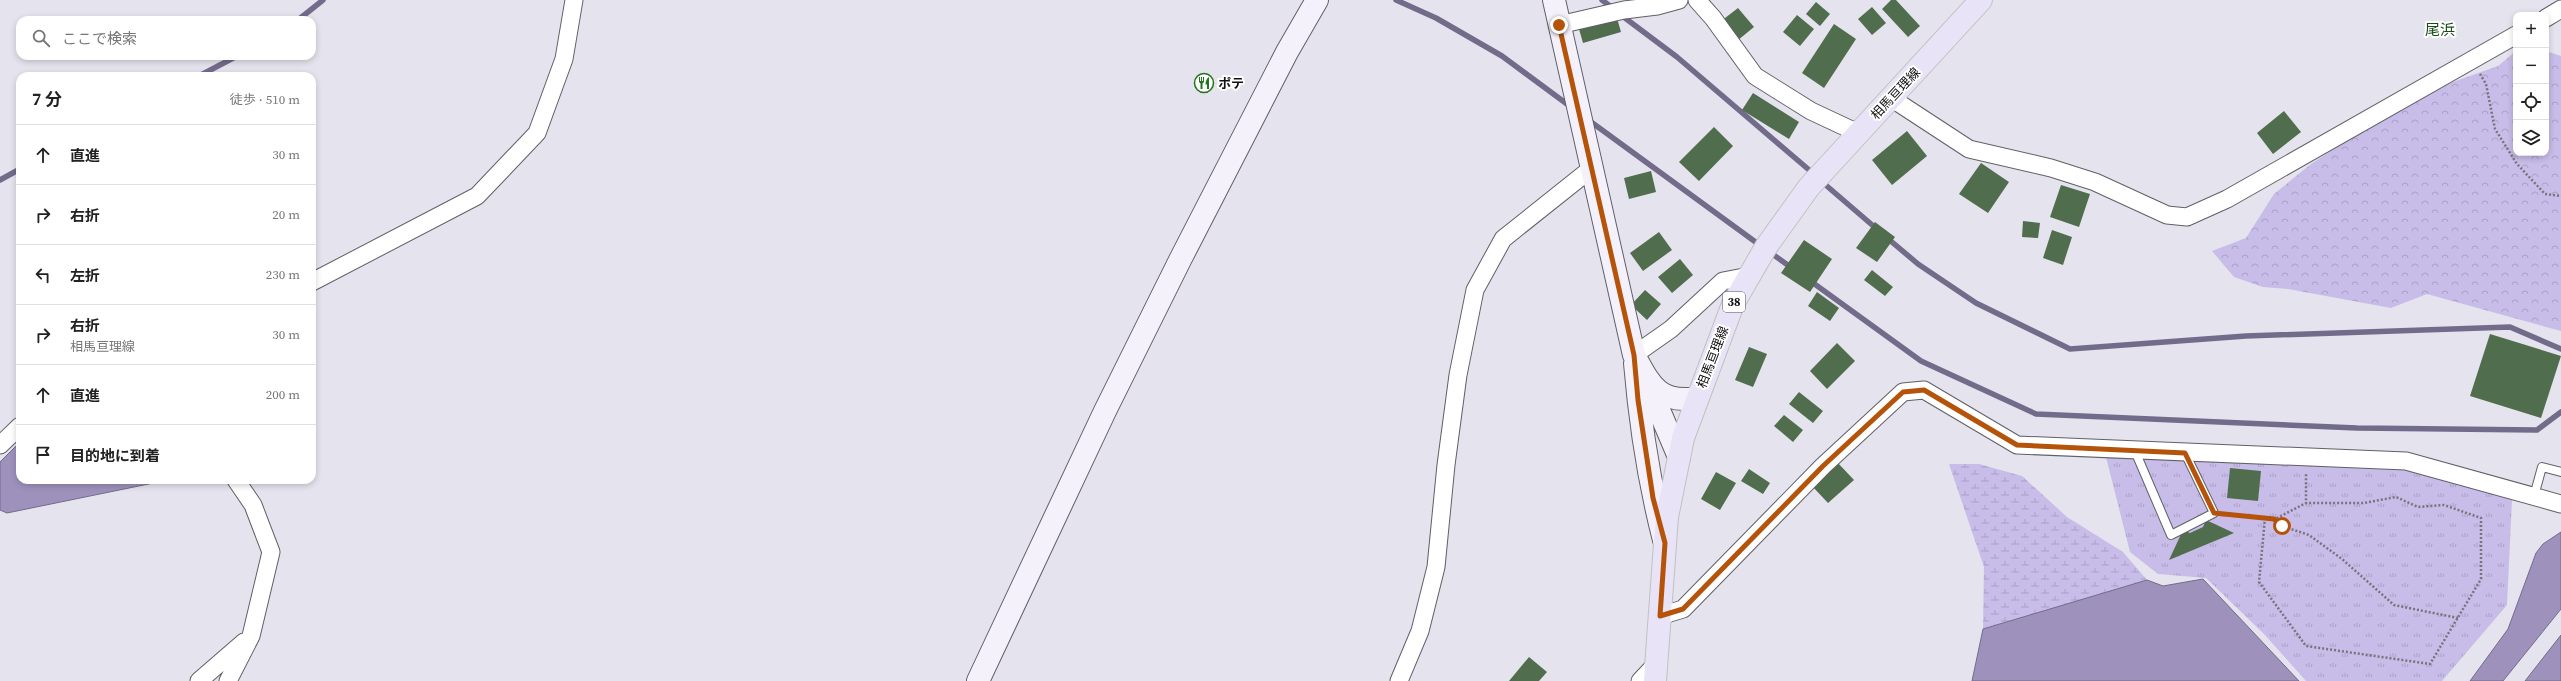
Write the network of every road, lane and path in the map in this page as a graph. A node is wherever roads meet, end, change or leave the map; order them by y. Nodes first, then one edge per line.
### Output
1 (574, 0) edge
2 (1316, 0) edge
3 (1554, 0) edge
4 (1679, 0) edge
5 (1697, 0) edge
6 (1981, 0) edge
7 (2561, 10) edge
8 (2549, 16) edge
9 (1559, 25) junction
10 (2513, 37) edge
11 (2471, 60) junction
12 (1891, 98) junction
13 (1858, 134) junction
14 (1592, 168) junction
15 (2561, 196) edge
16 (1749, 276) junction
17 (316, 280) edge
18 (1634, 355) junction
19 (1647, 382) junction
20 (1697, 398) junction
21 (16, 430) edge
22 (0, 445) edge
23 (2135, 451) junction
24 (2185, 453) junction
25 (1679, 457) junction
26 (2306, 457) junction
27 (2561, 472) edge
28 (239, 484) edge
29 (2534, 496) junction
30 (2306, 503) junction
31 (2561, 504) edge
32 (2214, 513) junction
33 (2265, 518) junction
34 (2274, 519) junction
35 (1665, 543) junction
36 (1660, 616) junction
37 (2458, 618) junction
38 (251, 636) junction
39 (1656, 672) edge
40 (199, 681) edge
41 (228, 681) edge
42 (978, 681) edge
43 (1399, 681) edge
44 (1640, 681) edge

1 - 17 street
2 - 42 street
3 - 9 street
4 - 9 street
5 - 13 street
6 - 12 main road, 相馬亘理線 / 38
7 - 8 street
9 - 14 street
10 - 11 street
11 - 12 street
11 - 15 path
12 - 13 main road, 相馬亘理線 / 38
13 - 16 main road, 相馬亘理線 / 38
14 - 18 street
14 - 43 street
16 - 18 street
16 - 20 main road, 相馬亘理線 / 38
18 - 19 street
18 - 35 street
19 - 20 street
19 - 25 street
20 - 25 main road, 相馬亘理線 / 38
21 - 22 street
23 - 24 street
23 - 32 lane
23 - 36 street
24 - 26 street
24 - 32 lane
25 - 35 main road, 相馬亘理線 / 38
26 - 29 street
26 - 30 path
27 - 29 lane
28 - 38 street
29 - 31 street
30 - 34 path
30 - 37 path
32 - 33 path
33 - 34 path
33 - 37 path
34 - 37 path
35 - 36 main road, 相馬亘理線 / 38
36 - 39 main road, 相馬亘理線 / 38
38 - 40 street
38 - 41 street
39 - 44 street

